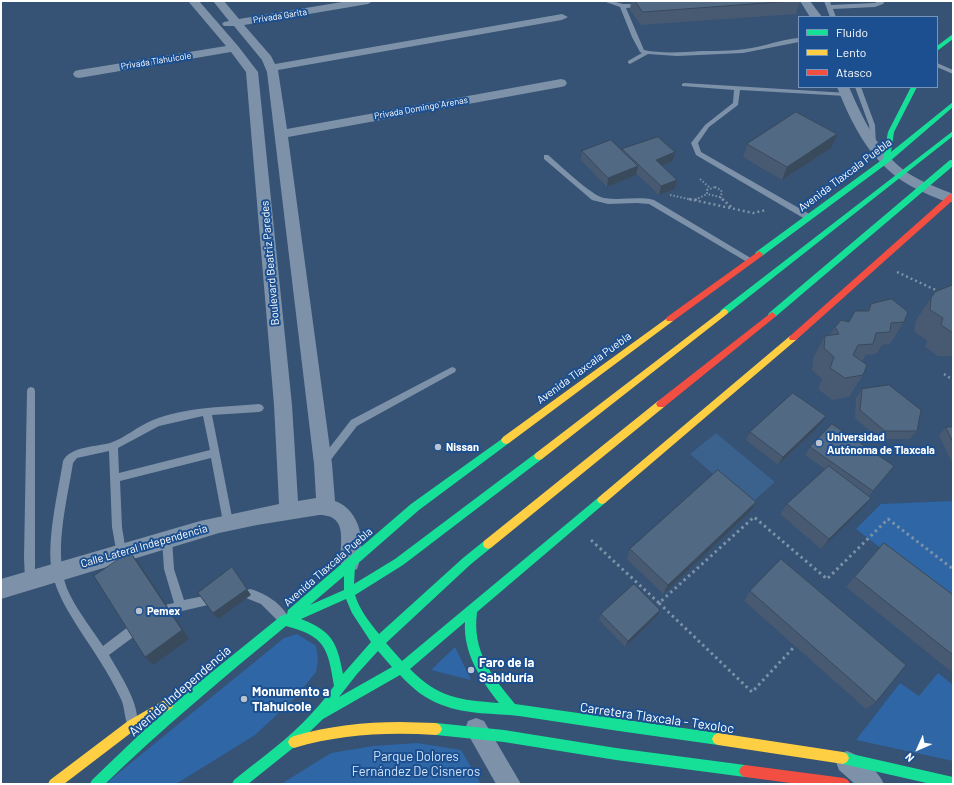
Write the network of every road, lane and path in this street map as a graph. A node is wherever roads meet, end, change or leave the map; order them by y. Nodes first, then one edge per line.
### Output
1 (193, 1) edge
2 (218, 1) edge
3 (368, 1) edge
4 (606, 1) edge
5 (805, 1) edge
6 (882, 1) edge
7 (828, 4) edge
8 (646, 5) edge
9 (623, 6) junction
10 (815, 16) edge
11 (833, 16) edge
12 (562, 17) dead end
13 (237, 22) junction
14 (215, 27) junction
15 (953, 36) edge
16 (798, 40) edge
17 (234, 48) junction
18 (938, 48) edge
19 (646, 53) junction
20 (630, 62) dead end
21 (938, 65) edge
22 (272, 68) junction
23 (953, 72) edge
24 (79, 74) dead end
25 (561, 83) dead end
26 (684, 84) dead end
27 (737, 88) junction
28 (858, 88) edge
29 (913, 88) edge
30 (844, 90) edge
31 (953, 104) edge
32 (953, 133) edge
33 (281, 134) junction
34 (874, 144) junction
35 (546, 157) dead end
36 (886, 160) junction
37 (953, 162) edge
38 (900, 174) junction
39 (700, 179) dead end
40 (923, 187) junction
41 (710, 188) junction
42 (707, 194) junction
43 (670, 195) edge
44 (720, 197) junction
45 (952, 198) edge
46 (694, 200) junction
47 (735, 209) junction
48 (767, 210) dead end
49 (808, 217) junction
50 (750, 260) junction
51 (879, 263) junction
52 (946, 295) edge
53 (452, 370) dead end
54 (944, 374) dead end
55 (953, 380) edge
56 (31, 391) dead end
57 (259, 408) dead end
58 (207, 412) junction
59 (112, 446) junction
60 (215, 453) junction
61 (323, 464) junction
62 (114, 478) junction
63 (326, 507) junction
64 (289, 510) junction
65 (228, 522) junction
66 (573, 524) junction
67 (167, 539) junction
68 (121, 552) junction
69 (350, 563) junction
70 (953, 569) edge
71 (57, 571) junction
72 (30, 580) junction
73 (1, 589) edge
74 (350, 592) junction
75 (250, 594) dead end
76 (204, 601) edge
77 (659, 603) junction
78 (180, 606) junction
79 (472, 608) junction
80 (169, 609) edge
81 (285, 620) junction
82 (132, 632) edge
83 (380, 641) junction
84 (795, 646) edge
85 (102, 654) junction
86 (402, 668) junction
87 (202, 688) junction
88 (340, 688) junction
89 (462, 705) junction
90 (512, 710) junction
91 (318, 716) junction
92 (132, 725) junction
93 (477, 732) junction
94 (289, 744) junction
95 (841, 757) junction
96 (953, 783) edge
97 (54, 784) edge
98 (96, 784) edge
99 (238, 784) edge
100 (509, 784) edge
101 (844, 784) edge
102 (872, 784) edge

1 - 14 street, Boulevard Beatriz Paredes
2 - 13 street
3 - 13 street, Privada Garita
4 - 9 lane
5 - 10 street
6 - 7 lane
7 - 11 lane
8 - 9 lane
9 - 19 lane
12 - 22 street
13 - 14 street, Privada Garita
13 - 22 street
14 - 17 street, Boulevard Beatriz Paredes
15 - 18 main road
16 - 19 lane
17 - 24 street, Privada Tlahuicole
17 - 64 street, Boulevard Beatriz Paredes
19 - 20 lane
21 - 23 lane
22 - 33 street
25 - 33 street, Privada Domingo Arenas
26 - 27 lane
27 - 30 lane
27 - 49 lane
28 - 34 lane
29 - 36 main road
30 - 34 street
31 - 36 main road, Avenida Tlaxcala Puebla
32 - 38 main road, Avenida Tlaxcala Puebla
33 - 61 street
34 - 36 street
35 - 50 lane
36 - 38 street
36 - 49 main road, Avenida Tlaxcala Puebla
37 - 40 main road
38 - 40 street
38 - 74 main road, Avenida Tlaxcala Puebla
39 - 41 path
40 - 45 street
40 - 83 main road
41 - 42 path
41 - 44 path
42 - 44 path
42 - 46 path
43 - 46 path
44 - 47 path
45 - 51 main road
46 - 47 path
47 - 48 path
49 - 50 main road, Avenida Tlaxcala Puebla
50 - 69 main road, Avenida Tlaxcala Puebla
51 - 52 path
51 - 66 main road
53 - 61 lane
54 - 55 path
56 - 72 lane
57 - 58 lane
58 - 59 lane
58 - 60 lane
59 - 62 lane
59 - 71 lane
60 - 62 lane
60 - 65 lane
61 - 63 street
62 - 68 lane
63 - 64 street
63 - 69 street
64 - 65 street, Calle Lateral Independencia
65 - 67 street, Calle Lateral Independencia
66 - 77 path
66 - 79 main road
67 - 68 street, Calle Lateral Independencia
67 - 78 lane
68 - 71 street, Calle Lateral Independencia
69 - 74 main road
69 - 81 main road, Avenida Tlaxcala Puebla
70 - 77 path
71 - 72 street, Calle Lateral Independencia
71 - 85 lane
72 - 73 street, Calle Lateral Independencia
74 - 81 main road, Avenida Tlaxcala Puebla
74 - 83 main road
75 - 81 lane
76 - 78 lane
77 - 84 path
78 - 80 lane
79 - 86 main road
79 - 90 main road
81 - 87 main road, Avenida Independencia
81 - 88 main road
82 - 85 lane
83 - 86 main road, Carretera Tlaxcala - Texoloc
83 - 88 main road
85 - 92 lane
86 - 89 main road, Carretera Tlaxcala - Texoloc
86 - 91 main road
87 - 92 main road
87 - 98 main road, Avenida Independencia
88 - 91 main road
89 - 90 main road, Carretera Tlaxcala - Texoloc
89 - 93 street
90 - 95 main road, Carretera Tlaxcala - Texoloc
91 - 94 main road
92 - 97 main road
93 - 94 main road
93 - 100 street
93 - 101 main road
94 - 99 main road
95 - 96 main road, Carretera Tlaxcala - Texoloc
95 - 102 street

